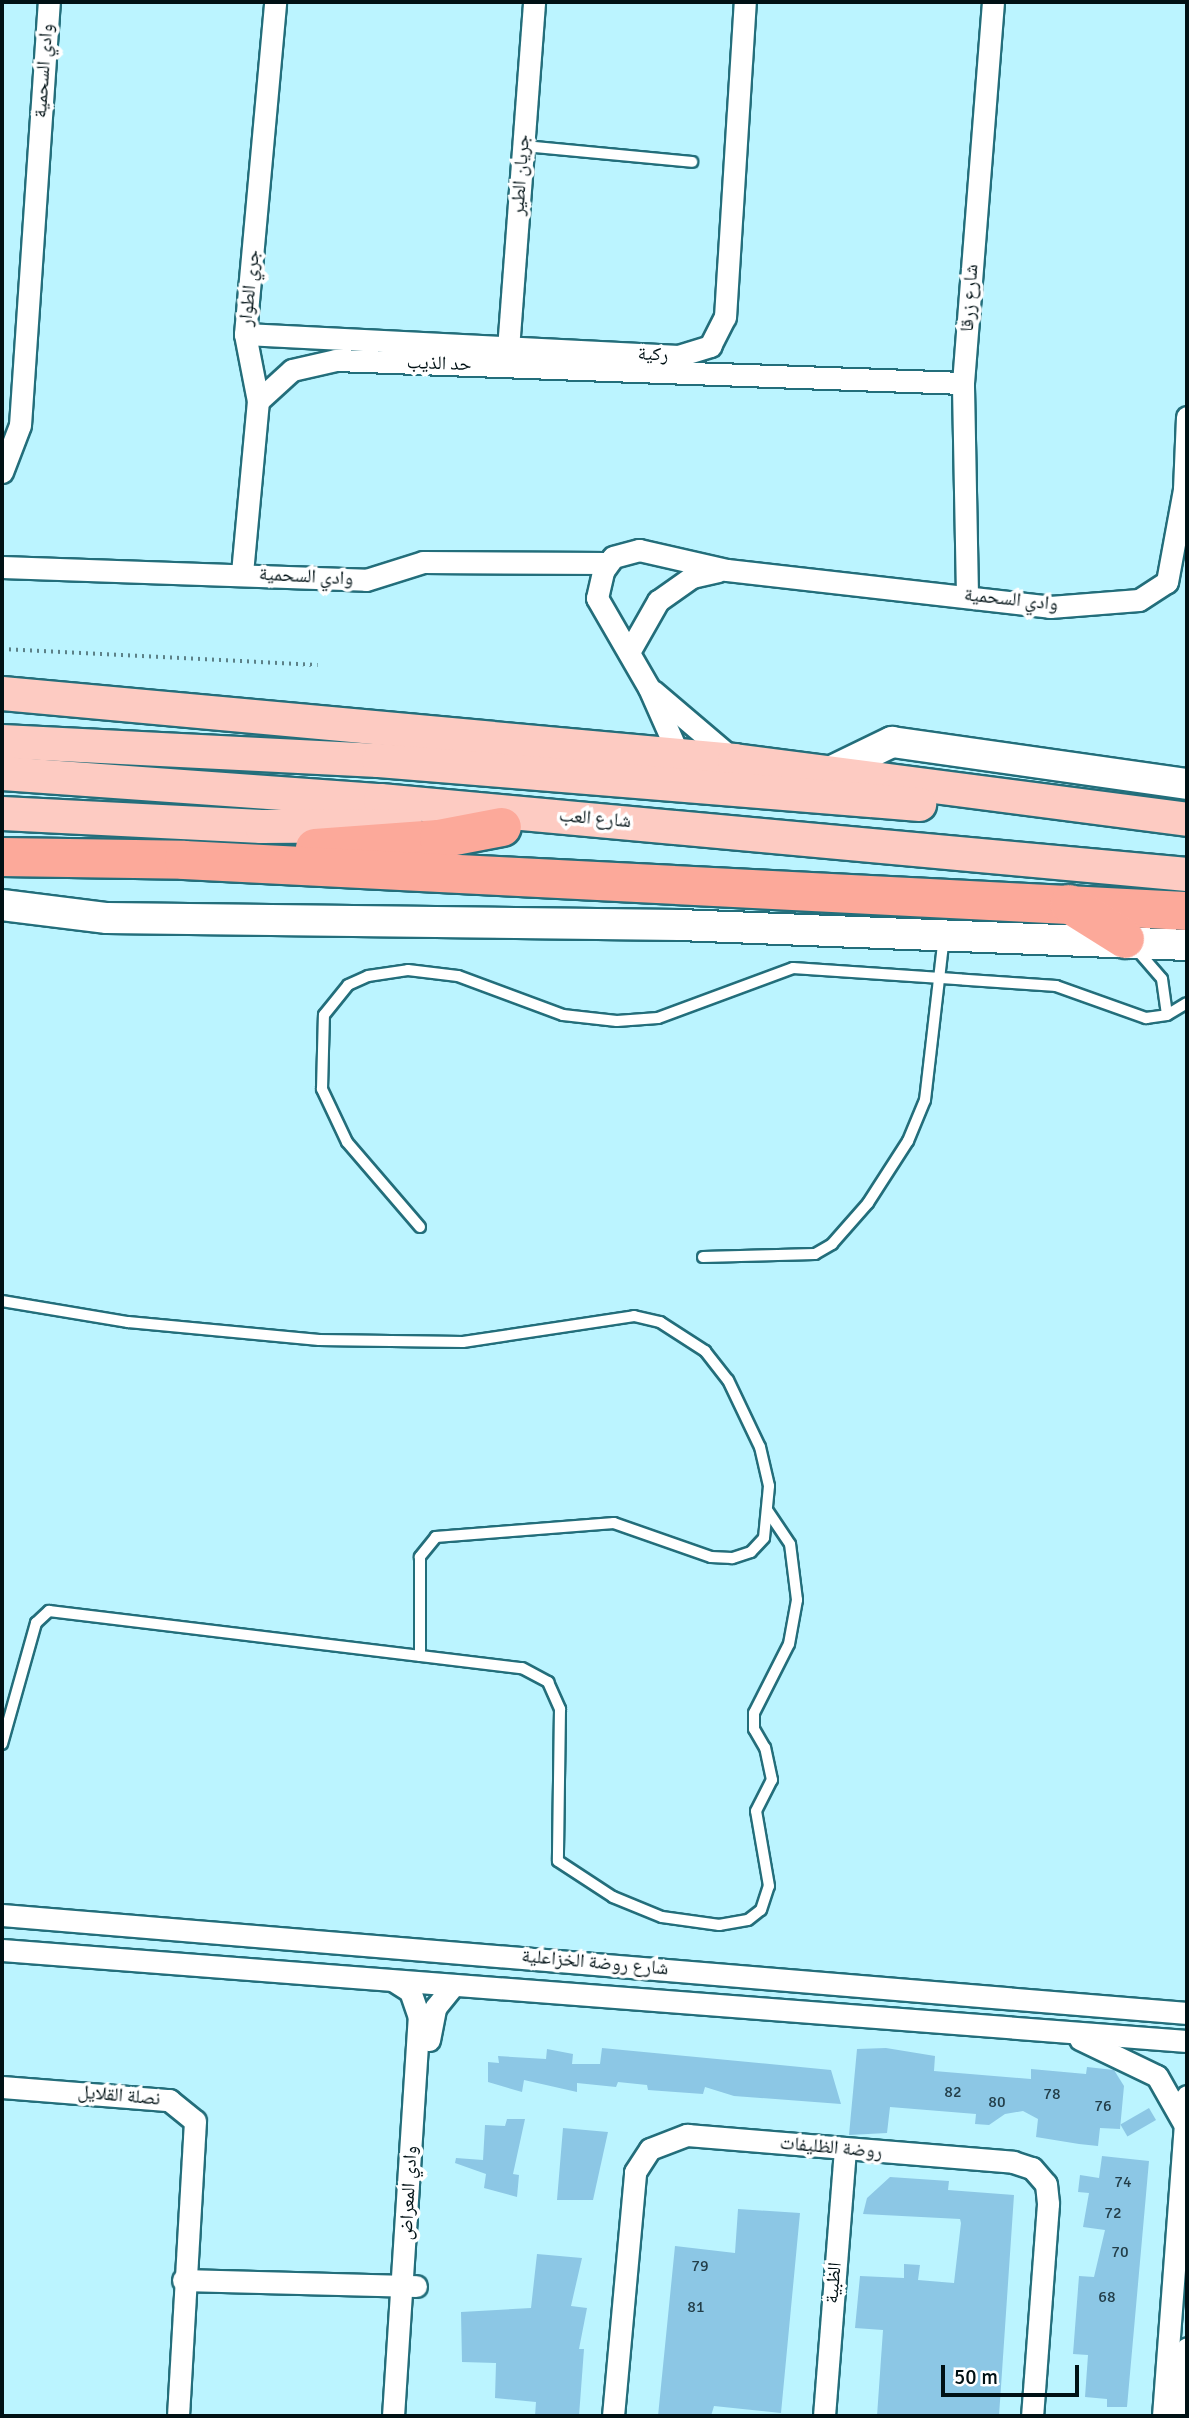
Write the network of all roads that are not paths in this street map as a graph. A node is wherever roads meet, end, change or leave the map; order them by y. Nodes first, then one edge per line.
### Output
1 (48, 2) edge
2 (275, 2) edge
3 (534, 2) edge
4 (746, 2) edge
5 (993, 2) edge
6 (524, 146) junction
7 (692, 162) dead end
8 (245, 334) junction
9 (508, 349) junction
10 (632, 362) junction
11 (963, 383) junction
12 (258, 401) junction
13 (1187, 417) edge
14 (2, 472) edge
15 (607, 563) junction
16 (2, 567) edge
17 (727, 570) junction
18 (242, 573) junction
19 (967, 595) junction
20 (629, 652) junction
21 (649, 688) junction
22 (2, 693) edge
23 (2, 741) edge
24 (680, 758) junction
25 (734, 760) junction
26 (832, 771) junction
27 (2, 773) edge
28 (1187, 784) edge
29 (2, 813) edge
30 (569, 817) junction
31 (1187, 820) edge
32 (502, 827) junction
33 (2, 857) edge
34 (184, 860) junction
35 (253, 866) junction
36 (1187, 874) edge
37 (2, 880) edge
38 (1065, 901) junction
39 (2, 905) edge
40 (1187, 911) edge
41 (944, 934) junction
42 (1125, 939) junction
43 (1187, 945) edge
44 (940, 978) junction
45 (1187, 1003) edge
46 (1167, 1015) junction
47 (420, 1227) dead end
48 (702, 1257) dead end
49 (2, 1301) edge
50 (768, 1511) junction
51 (420, 1656) junction
52 (2, 1744) edge
53 (2, 1916) edge
54 (2, 1950) edge
55 (394, 1981) junction
56 (453, 1986) junction
57 (1187, 2013) edge
58 (1052, 2030) junction
59 (1187, 2042) edge
60 (2, 2087) edge
61 (1187, 2096) edge
62 (1184, 2124) junction
63 (845, 2150) junction
64 (183, 2280) junction
65 (411, 2286) junction
66 (1187, 2348) edge
67 (178, 2416) edge
68 (393, 2416) edge
69 (407, 2416) edge
70 (614, 2416) edge
71 (824, 2416) edge
72 (1032, 2416) edge
73 (1163, 2416) edge
74 (1182, 2416) edge

1 - 14 street, وادي السحمية
2 - 8 street, جري الطوار
3 - 6 street, جريان الطير
4 - 10 street, ركية
5 - 11 street, شارع زرقا
6 - 7 lane
6 - 9 street, جريان الطير
8 - 9 street, ركية
8 - 12 street, جري الطوار
9 - 10 street, ركية
10 - 11 street, حد الذيب
10 - 12 street, حد الذيب
11 - 19 street, شارع زرقا
12 - 18 street, جري الطوار
13 - 19 street, وادي السحمية
15 - 17 street, وادي السحمية
15 - 18 street, وادي السحمية
15 - 20 street
16 - 18 street, وادي السحمية
17 - 19 street, وادي السحمية
17 - 20 street, وادي السحمية
20 - 21 street
21 - 24 street
21 - 25 street
22 - 24 main road
23 - 31 main road, شارع العب
24 - 25 main road
25 - 26 main road
26 - 28 main road
26 - 31 main road
27 - 30 main road, شارع العب
29 - 32 main road
30 - 32 main road
30 - 36 main road, شارع العب
32 - 34 highway
33 - 34 highway
34 - 35 highway
35 - 37 highway
35 - 38 highway
38 - 40 highway
38 - 42 highway
39 - 41 main road
41 - 42 main road
41 - 44 lane
42 - 43 main road
42 - 46 lane
44 - 46 lane
44 - 47 lane
44 - 48 lane
45 - 46 lane
49 - 50 lane
50 - 51 lane
50 - 51 lane
51 - 52 lane
53 - 57 street, شارع روضة الخزاعلية
54 - 55 street, شارع روضة الخزاعلية
55 - 56 street, شارع روضة الخزاعلية
55 - 65 street, وادي المعراض
56 - 58 street, شارع روضة الخزاعلية
56 - 65 street, وادي المعراض
58 - 59 street, شارع روضة الخزاعلية
58 - 62 street
60 - 64 street, نصلة القلايل
61 - 62 street
62 - 73 street
63 - 70 street, روضة الظليفات
63 - 71 street, الظبية
63 - 72 street, روضة الظليفات
64 - 65 street
64 - 67 street, نصلة القلايل
65 - 68 street, وادي المعراض
65 - 69 street, وادي المعراض
66 - 74 street

